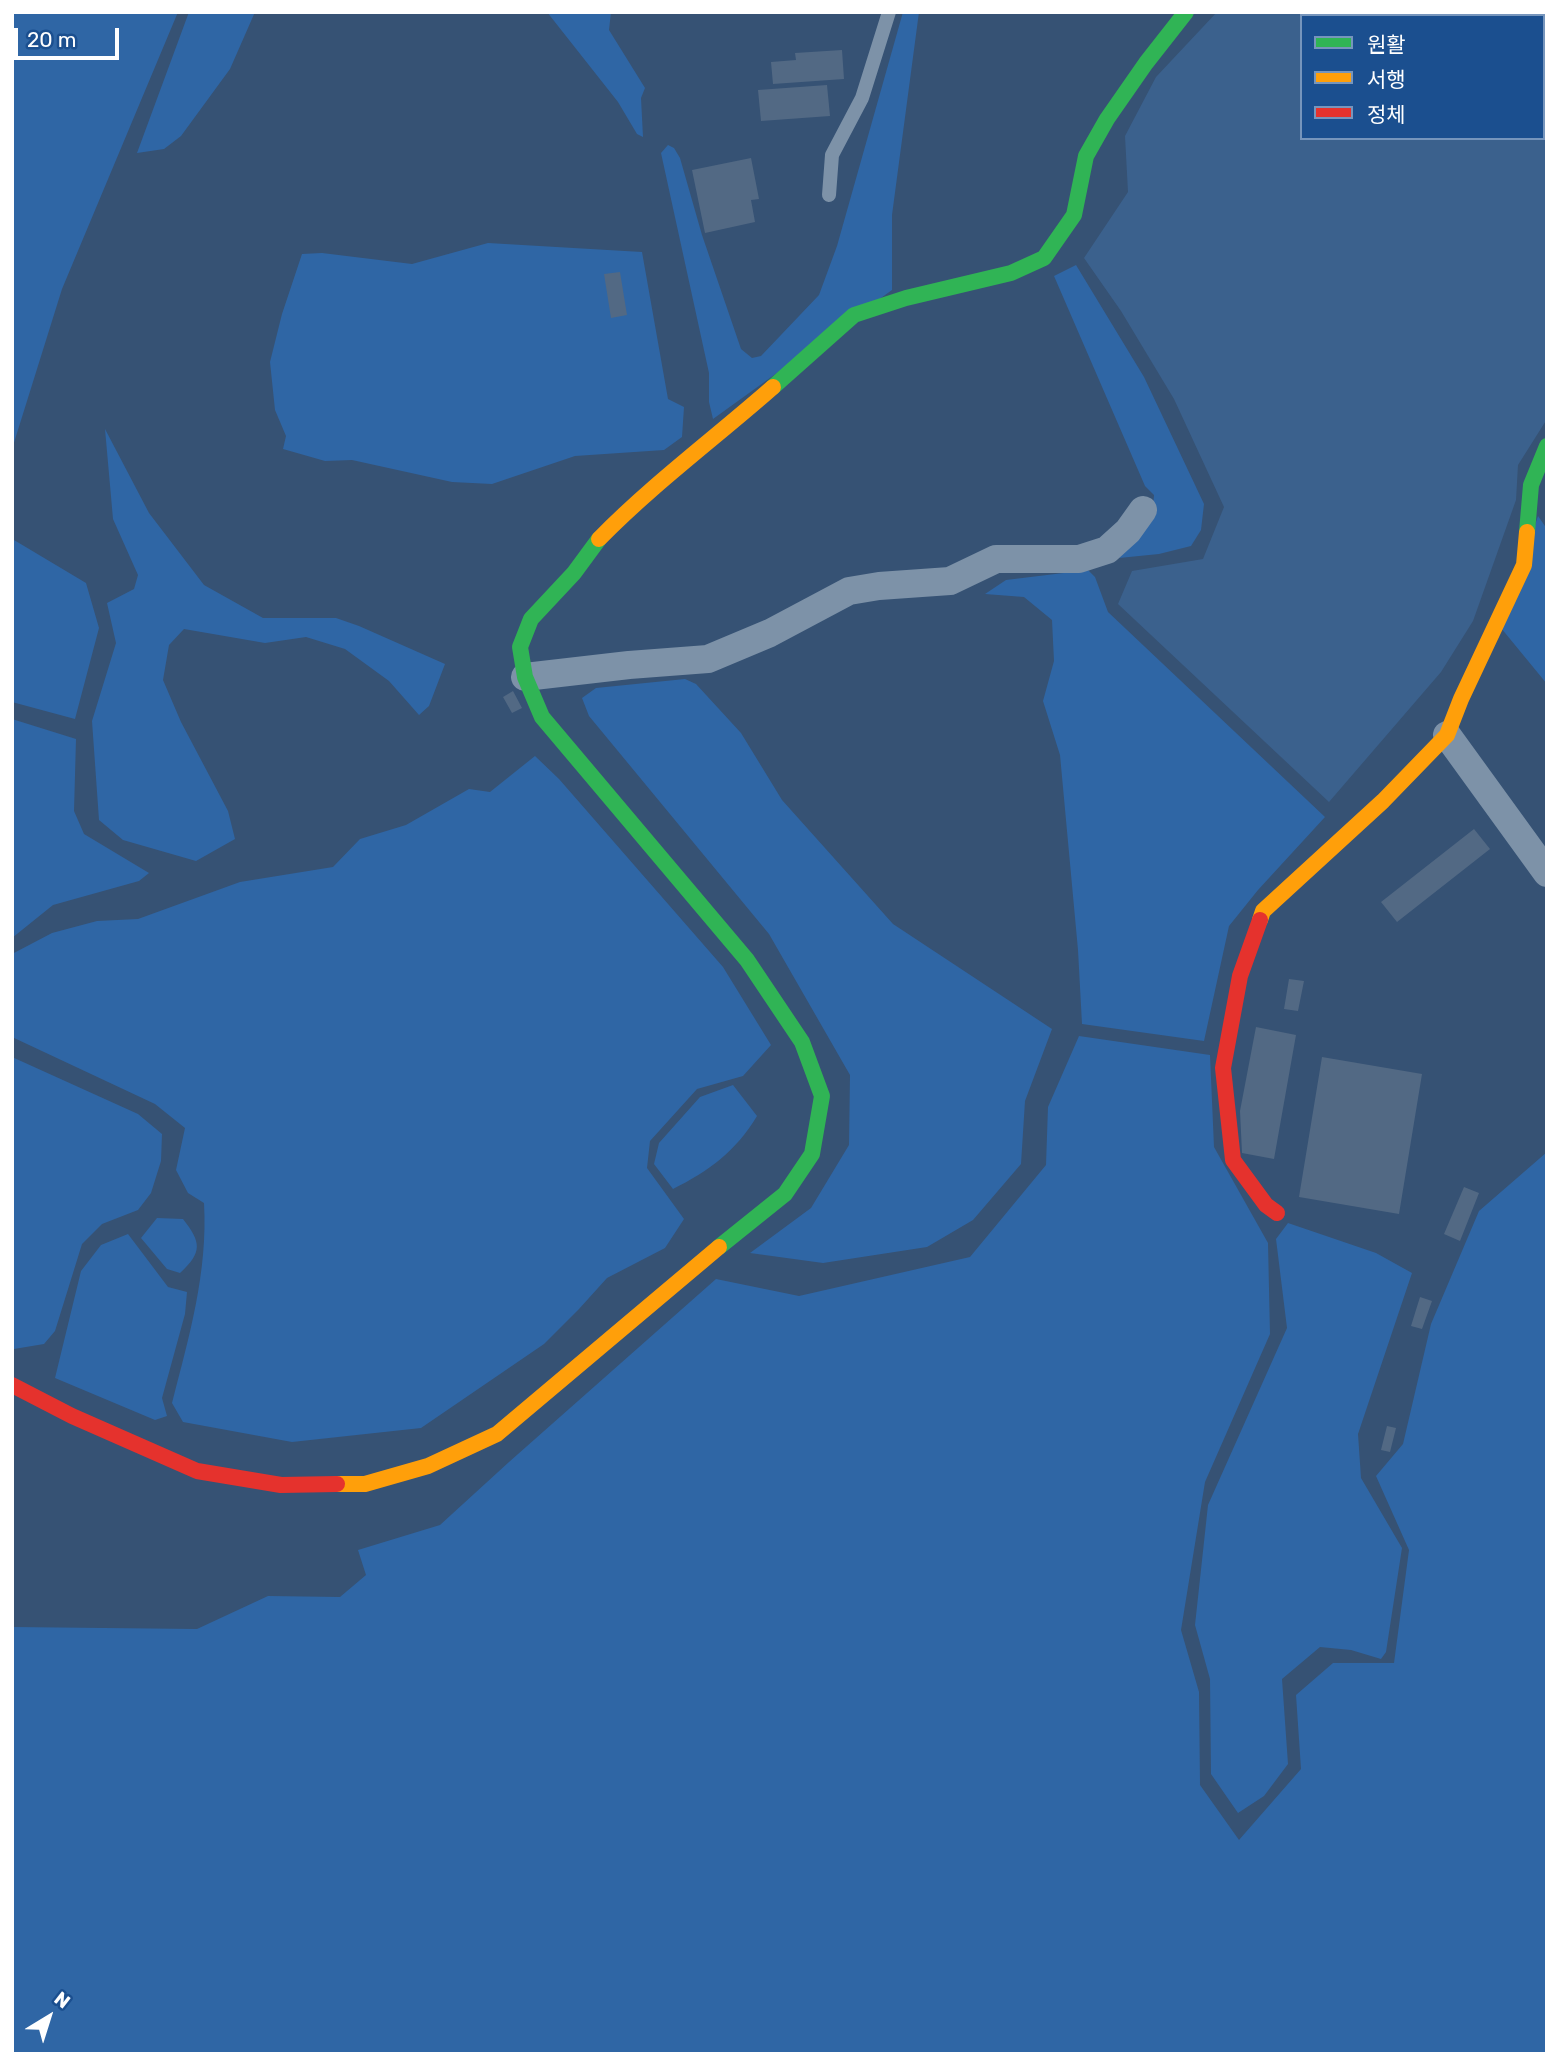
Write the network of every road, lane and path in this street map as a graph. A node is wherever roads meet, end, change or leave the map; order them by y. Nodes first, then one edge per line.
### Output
1 (889, 12) edge
2 (1186, 12) edge
3 (830, 195) dead end
4 (1547, 446) edge
5 (1143, 510) dead end
6 (525, 677) junction
7 (1447, 735) junction
8 (1547, 873) edge
9 (1278, 1213) dead end
10 (12, 1385) edge

1 - 3 lane
2 - 6 street
4 - 7 street
5 - 6 street
6 - 10 street
7 - 8 street
7 - 9 street

